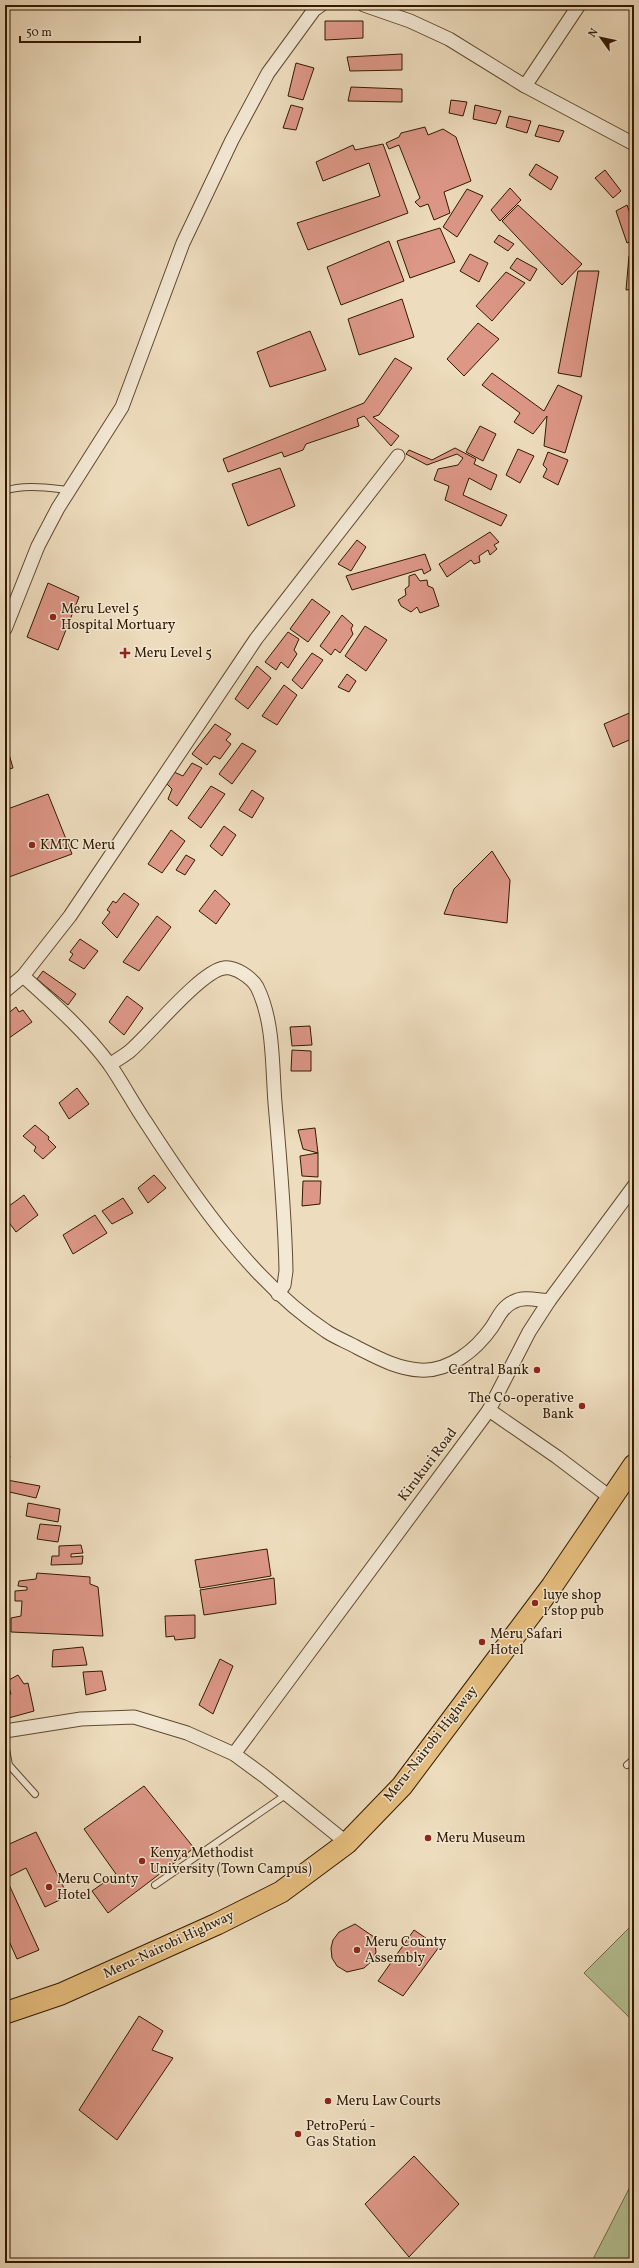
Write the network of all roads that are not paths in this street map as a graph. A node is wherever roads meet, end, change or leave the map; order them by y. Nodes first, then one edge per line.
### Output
1 (321, 5) edge
2 (364, 5) edge
3 (580, 5) edge
4 (525, 86) junction
5 (634, 144) edge
6 (398, 456) dead end
7 (68, 490) junction
8 (5, 492) edge
9 (5, 629) edge
10 (23, 976) junction
11 (5, 991) edge
12 (110, 1065) junction
13 (634, 1186) edge
14 (278, 1294) junction
15 (549, 1302) junction
16 (489, 1410) junction
17 (634, 1465) edge
18 (611, 1498) junction
19 (5, 1731) edge
20 (5, 1744) edge
21 (234, 1754) junction
22 (634, 1758) edge
23 (627, 1765) dead end
24 (35, 1794) dead end
25 (287, 1794) junction
26 (347, 1843) junction
27 (155, 1885) dead end
28 (5, 2013) edge

1 - 7 street
2 - 4 street
3 - 4 street
4 - 5 street
6 - 10 street
7 - 8 lane
7 - 9 street
10 - 11 street
10 - 12 street
12 - 14 street
12 - 14 street
13 - 15 street, Kirukuri Road
14 - 15 street
15 - 16 street, Kirukuri Road
16 - 18 street
16 - 21 street, Kirukuri Road
17 - 18 highway, Meru-Nairobi Highway
18 - 26 highway, Meru-Nairobi Highway
19 - 21 street
20 - 24 lane
21 - 25 street
22 - 23 lane
25 - 26 street
25 - 27 lane
26 - 28 highway, Meru-Nairobi Highway

